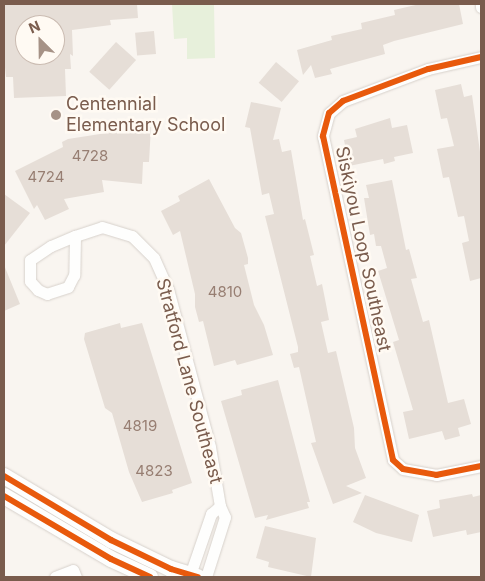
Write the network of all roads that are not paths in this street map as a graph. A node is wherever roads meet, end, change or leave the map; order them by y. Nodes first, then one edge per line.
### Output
1 (481, 57) edge
2 (75, 236) junction
3 (481, 466) edge
4 (4, 476) edge
5 (4, 496) edge
6 (74, 574) edge
7 (198, 576) edge
8 (56, 577) edge
9 (150, 577) edge

1 - 3 street, Siskiyou Loop Southeast
2 - 2 street, Stratford Lane Southeast
2 - 7 street, Stratford Lane Southeast
4 - 7 main road
5 - 9 main road
6 - 8 street

